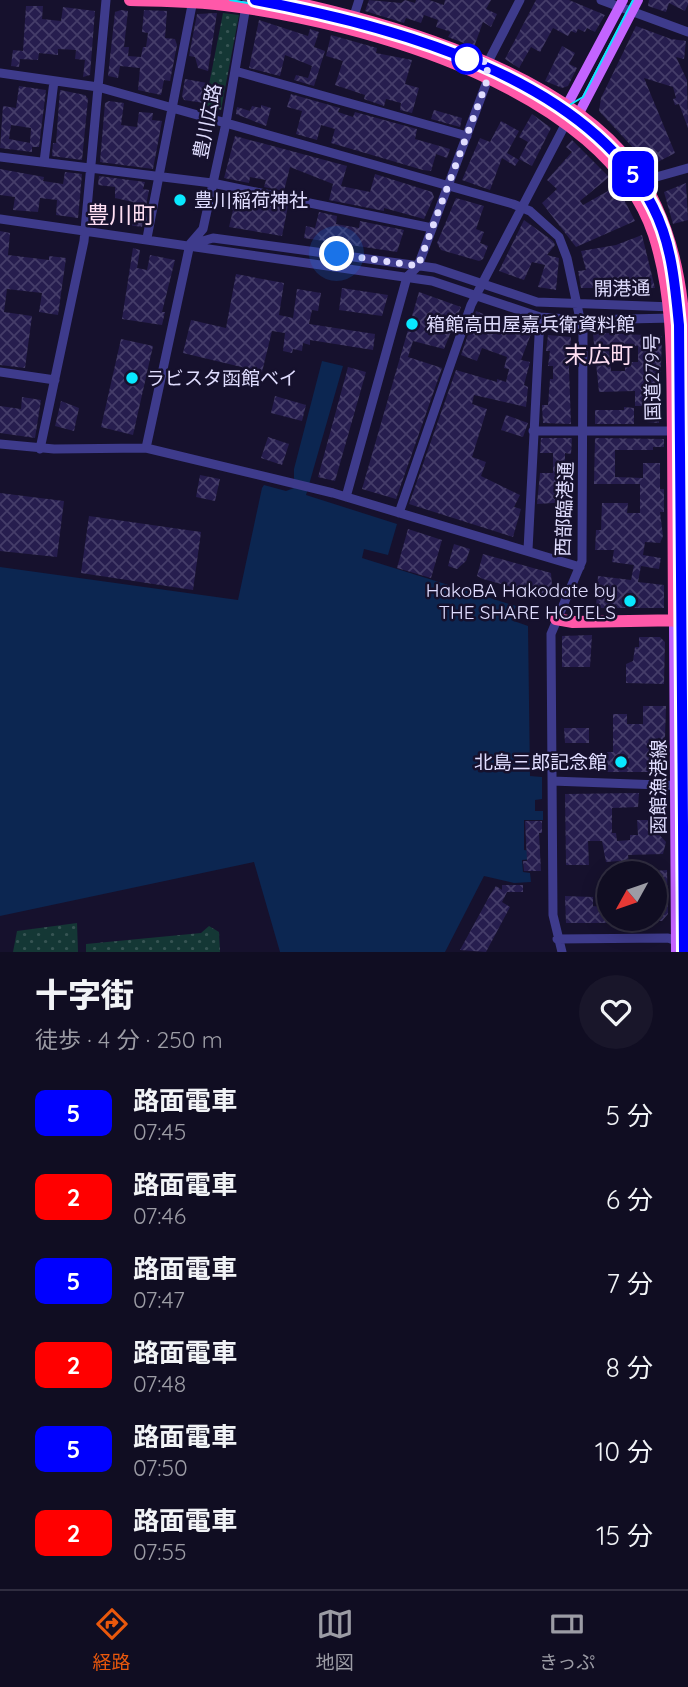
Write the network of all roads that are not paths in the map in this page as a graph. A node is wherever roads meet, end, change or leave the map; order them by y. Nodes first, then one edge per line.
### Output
1 (106, 0) edge
2 (130, 0) edge
3 (282, 0) edge
4 (359, 0) edge
5 (520, 0) edge
6 (601, 0) edge
7 (638, 0) edge
8 (192, 2) edge
9 (247, 4) edge
10 (621, 4) edge
11 (632, 11) junction
12 (352, 24) junction
13 (688, 32) edge
14 (488, 62) junction
15 (235, 71) junction
16 (0, 73) edge
17 (487, 77) junction
18 (54, 81) junction
19 (99, 87) junction
20 (172, 107) junction
21 (566, 107) junction
22 (578, 115) junction
23 (226, 123) junction
24 (566, 123) junction
25 (467, 136) junction
26 (0, 157) edge
27 (44, 162) junction
28 (91, 168) junction
29 (688, 168) edge
30 (159, 176) junction
31 (642, 181) junction
32 (212, 183) junction
33 (448, 186) junction
34 (523, 207) junction
35 (0, 219) edge
36 (432, 229) junction
37 (85, 230) junction
38 (147, 238) junction
39 (190, 244) junction
40 (418, 266) junction
41 (407, 277) junction
42 (482, 282) junction
43 (475, 295) junction
44 (668, 305) junction
45 (577, 306) junction
46 (685, 312) edge
47 (540, 317) junction
48 (670, 319) junction
49 (582, 320) junction
50 (0, 372) edge
51 (55, 380) junction
52 (533, 431) junction
53 (584, 431) junction
54 (682, 431) edge
55 (0, 444) edge
56 (146, 448) junction
57 (40, 449) junction
58 (346, 497) junction
59 (399, 513) junction
60 (528, 550) junction
61 (580, 567) junction
62 (556, 619) junction
63 (682, 621) edge
64 (552, 781) junction
65 (683, 785) edge
66 (688, 922) edge
67 (676, 938) junction
68 (557, 939) junction
69 (688, 946) edge
70 (562, 952) edge
71 (678, 952) edge

1 - 19 street
2 - 8 highway, 国道279号
3 - 12 highway, 国道279号
4 - 12 street
5 - 14 street
6 - 10 street
7 - 11 main road
8 - 9 highway, 国道279号
8 - 20 street, 豊川広路
9 - 12 highway, 国道279号
9 - 15 street, 豊川広路
10 - 11 street
10 - 21 main road
11 - 13 street
11 - 22 main road
12 - 14 highway, 国道279号
12 - 17 highway, 国道279号
14 - 17 street
14 - 21 highway, 国道279号
15 - 23 street, 豊川広路
15 - 25 street
16 - 18 street
17 - 24 highway, 国道279号
17 - 25 street
18 - 19 street
18 - 27 street
19 - 20 street
19 - 28 street
20 - 23 street
20 - 30 street, 豊川広路
21 - 22 highway, 国道279号
21 - 24 main road
22 - 24 main road
22 - 31 highway, 国道279号
23 - 32 street, 豊川広路
23 - 33 street
24 - 34 street
24 - 44 highway, 国道279号
25 - 33 street
26 - 27 street
27 - 28 street
28 - 30 street
28 - 37 street
29 - 31 street
30 - 32 street
30 - 38 street, 豊川広路
31 - 46 highway, 国道279号
32 - 36 street
32 - 39 street, 豊川広路
33 - 34 street
33 - 36 street
34 - 42 street
34 - 45 street, 西部臨港通
35 - 37 street
36 - 40 street
37 - 38 street
37 - 51 street
38 - 39 street
39 - 40 street, 開港通
39 - 41 street, 開港通
39 - 56 street, 豊川広路
40 - 41 street
40 - 42 street, 開港通
41 - 43 street, 開港通
41 - 58 street
42 - 43 street
42 - 45 street, 開港通
43 - 47 street, 開港通
43 - 59 street
44 - 45 street, 開港通
44 - 46 street, 開港通
44 - 48 highway, 国道279号
45 - 49 street, 西部臨港通
46 - 48 street, 開港通
46 - 54 highway, 国道279号
47 - 49 street, 開港通
47 - 52 street
48 - 49 street, 開港通
48 - 54 highway, 国道279号
49 - 53 street, 西部臨港通
50 - 51 street
51 - 57 street
52 - 53 street
52 - 60 street
53 - 54 street
53 - 61 street, 西部臨港通
54 - 63 highway, 国道279号
55 - 57 street
56 - 57 street
56 - 58 street
58 - 59 street
59 - 60 street
60 - 61 street
61 - 62 street, 西部臨港通
62 - 63 highway
62 - 64 street, 西部臨港通
63 - 65 main road, 函館漁港線
64 - 65 street
64 - 68 street, 西部臨港通
65 - 66 main road, 函館漁港線
65 - 67 main road, 函館漁港線
67 - 68 street
67 - 69 street
67 - 71 main road, 函館漁港線
68 - 70 street, 西部臨港通
69 - 71 street

